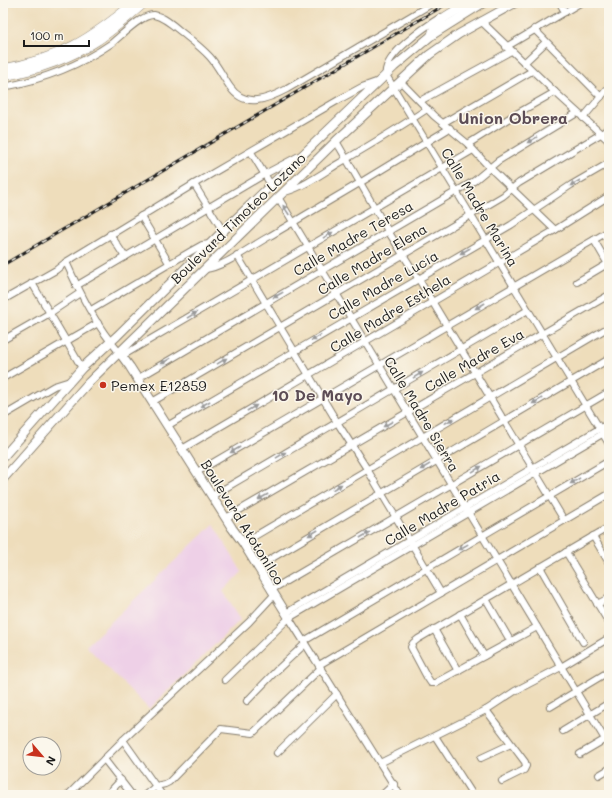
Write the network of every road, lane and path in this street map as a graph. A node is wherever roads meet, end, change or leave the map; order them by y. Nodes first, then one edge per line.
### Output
1 (134, 3) edge
2 (144, 3) edge
3 (433, 3) edge
4 (462, 3) edge
5 (470, 3) edge
6 (483, 3) edge
7 (500, 3) edge
8 (515, 3) edge
9 (560, 3) edge
10 (580, 3) edge
11 (499, 12) junction
12 (565, 12) junction
13 (481, 22) junction
14 (534, 29) junction
15 (432, 35) junction
16 (546, 42) junction
17 (508, 49) junction
18 (524, 63) junction
19 (3, 69) edge
20 (532, 71) junction
21 (3, 76) edge
22 (383, 77) junction
23 (397, 84) junction
24 (3, 87) edge
25 (609, 87) edge
26 (555, 92) junction
27 (601, 97) junction
28 (420, 101) junction
29 (427, 109) junction
30 (577, 113) junction
31 (413, 118) junction
32 (583, 118) junction
33 (443, 123) junction
34 (609, 127) edge
35 (450, 128) junction
36 (601, 133) junction
37 (336, 141) junction
38 (609, 141) edge
39 (427, 142) junction
40 (468, 144) junction
41 (473, 150) junction
42 (251, 152) junction
43 (304, 153) junction
44 (346, 159) junction
45 (609, 163) edge
46 (489, 167) junction
47 (442, 168) junction
48 (265, 174) junction
49 (360, 182) junction
50 (194, 184) junction
51 (272, 185) junction
52 (512, 189) junction
53 (457, 191) junction
54 (280, 195) junction
55 (609, 196) edge
56 (209, 207) junction
57 (375, 207) junction
58 (534, 209) junction
59 (241, 214) junction
60 (472, 214) junction
61 (141, 216) junction
62 (252, 222) junction
63 (294, 223) junction
64 (231, 224) junction
65 (555, 230) junction
66 (223, 231) junction
67 (388, 231) junction
68 (609, 231) edge
69 (110, 234) junction
70 (240, 234) junction
71 (486, 239) junction
72 (155, 240) junction
73 (594, 240) junction
74 (211, 243) junction
75 (308, 246) junction
76 (238, 255) junction
77 (402, 255) junction
78 (125, 257) junction
79 (66, 262) junction
80 (499, 263) junction
81 (169, 264) junction
82 (608, 264) edge
83 (205, 268) junction
84 (323, 270) junction
85 (418, 278) junction
86 (252, 279) junction
87 (577, 282) dead end
88 (32, 283) junction
89 (76, 286) junction
90 (514, 287) junction
91 (80, 293) junction
92 (336, 294) junction
93 (609, 295) edge
94 (3, 300) edge
95 (266, 302) junction
96 (432, 302) junction
97 (91, 310) junction
98 (528, 310) junction
99 (50, 313) junction
100 (350, 318) junction
101 (98, 323) junction
102 (446, 325) junction
103 (280, 326) junction
104 (609, 327) edge
105 (542, 334) junction
106 (3, 340) edge
107 (66, 341) junction
108 (110, 342) junction
109 (364, 342) junction
110 (461, 349) junction
111 (295, 351) junction
112 (120, 354) junction
113 (557, 358) junction
114 (609, 359) edge
115 (378, 366) junction
116 (82, 368) junction
117 (475, 373) junction
118 (309, 375) junction
119 (3, 378) edge
120 (137, 379) junction
121 (70, 381) junction
122 (571, 382) junction
123 (394, 389) junction
124 (609, 392) edge
125 (490, 397) junction
126 (324, 399) junction
127 (152, 402) junction
128 (586, 406) junction
129 (408, 413) junction
130 (3, 416) edge
131 (504, 420) junction
132 (337, 422) junction
133 (609, 423) edge
134 (167, 426) junction
135 (609, 430) edge
136 (601, 431) junction
137 (422, 436) junction
138 (518, 444) junction
139 (609, 444) edge
140 (352, 445) junction
141 (182, 449) junction
142 (3, 457) edge
143 (437, 460) junction
144 (609, 461) edge
145 (367, 469) junction
146 (534, 471) junction
147 (197, 472) junction
148 (3, 479) edge
149 (451, 484) junction
150 (381, 493) junction
151 (609, 494) edge
152 (212, 496) junction
153 (549, 497) junction
154 (467, 510) junction
155 (226, 518) junction
156 (395, 518) junction
157 (564, 520) junction
158 (609, 526) edge
159 (482, 536) junction
160 (593, 536) junction
161 (243, 543) junction
162 (411, 543) junction
163 (566, 552) junction
164 (497, 560) junction
165 (609, 563) edge
166 (257, 566) junction
167 (540, 567) junction
168 (426, 568) junction
169 (511, 584) junction
170 (272, 592) junction
171 (441, 593) junction
172 (486, 598) junction
173 (609, 598) edge
174 (597, 604) junction
175 (460, 614) junction
176 (288, 616) junction
177 (609, 623) edge
178 (537, 627) junction
179 (434, 629) junction
180 (609, 638) edge
181 (304, 642) junction
182 (511, 642) junction
183 (582, 642) dead end
184 (484, 656) junction
185 (320, 667) junction
186 (561, 667) junction
187 (458, 671) junction
188 (608, 672) dead end
189 (225, 680) dead end
190 (576, 691) junction
191 (338, 694) junction
192 (247, 701) dead end
193 (609, 703) edge
194 (550, 707) dead end
195 (486, 710) junction
196 (590, 715) junction
197 (563, 731) dead end
198 (435, 736) junction
199 (607, 738) edge
200 (123, 740) junction
201 (511, 744) junction
202 (609, 746) edge
203 (277, 753) dead end
204 (580, 754) dead end
205 (481, 758) dead end
206 (104, 759) junction
207 (380, 763) junction
208 (609, 769) edge
209 (599, 775) dead end
210 (121, 780) junction
211 (502, 781) dead end
212 (394, 784) junction
213 (156, 786) junction
214 (68, 795) edge
215 (107, 795) edge
216 (132, 795) edge
217 (145, 795) edge
218 (162, 795) edge
219 (382, 795) edge
220 (400, 795) edge
221 (473, 795) edge

1 - 19 highway
2 - 21 highway
3 - 24 street
4 - 22 street
5 - 15 highway
6 - 15 main road, Boulevard Timoteo Lozano
7 - 11 main road
8 - 11 main road, Boulevard Timoteo Lozano
9 - 12 street
10 - 12 street
11 - 13 main road, Boulevard Timoteo Lozano
12 - 14 street
13 - 17 street
13 - 23 main road, Boulevard Timoteo Lozano
14 - 16 street
14 - 17 street
15 - 22 main road, Boulevard Timoteo Lozano
16 - 18 street
16 - 27 street
17 - 18 street
17 - 28 street
18 - 20 street
20 - 26 street
20 - 33 street
22 - 23 street, Calle Madre Marina
22 - 42 street
22 - 43 main road, Boulevard Timoteo Lozano
23 - 28 street
23 - 31 street, Calle Madre Marina
23 - 37 main road, Boulevard Timoteo Lozano
25 - 27 street
26 - 30 street
26 - 40 street
27 - 32 street
28 - 29 street
29 - 31 street
29 - 33 street
30 - 32 street
30 -> 46 street, Calle Madre Teresa
31 - 39 street, Calle Madre Marina
31 - 44 street
32 - 36 street
33 - 35 street
34 - 36 street, Calle Madre Elena
35 - 39 street
35 - 40 street
36 - 38 street
36 - 52 street, Calle Madre Elena
37 - 44 street
37 - 54 main road, Boulevard Timoteo Lozano
39 - 47 street, Calle Madre Marina
39 - 49 street
40 - 41 street
41 - 46 street
41 - 47 street
42 - 48 street
42 - 50 street
43 - 48 street
43 - 51 main road, Boulevard Timoteo Lozano
44 - 49 street
44 - 54 street
45 -> 58 street, Calle Madre Lucía
46 - 52 street
46 - 53 street, Calle Madre Teresa
47 - 53 street, Calle Madre Marina
47 - 57 street
48 - 51 street
48 - 56 street
49 - 57 street
49 - 63 street
50 - 56 street
50 - 61 street
51 - 59 main road, Boulevard Timoteo Lozano
52 - 58 street
52 - 60 street, Calle Madre Elena
53 - 60 street, Calle Madre Marina
53 - 67 street, Calle Madre Teresa
54 - 62 main road, Boulevard Timoteo Lozano
63 -> 54 street, Calle Madre Sierra
55 - 65 street, Calle Madre Esthela
56 - 66 street
56 - 72 street
57 - 67 street
75 -> 57 street
58 - 65 street
58 - 71 street, Calle Madre Lucía
59 - 62 main road
59 - 64 main road, Boulevard Timoteo Lozano
60 - 71 street, Calle Madre Marina
60 - 77 street, Calle Madre Elena
61 - 69 street
61 - 72 street
62 - 70 main road, Boulevard Timoteo Lozano
63 - 75 street, Calle Madre Sierra
63 - 76 street
64 - 66 main road, Boulevard Timoteo Lozano
64 - 70 main road
65 - 80 street, Calle Madre Esthela
66 - 74 main road, Boulevard Timoteo Lozano
67 - 77 street
67 - 84 street, Calle Madre Teresa
68 - 73 street
69 - 78 street
69 - 79 street
70 - 83 main road, Boulevard Timoteo Lozano
71 - 80 street, Calle Madre Marina
71 -> 85 street, Calle Madre Lucía
72 - 78 street
72 - 81 street
73 - 82 street
73 - 90 street
74 - 81 street
74 - 108 main road, Boulevard Timoteo Lozano
75 - 84 street, Calle Madre Sierra
75 - 86 street
76 - 83 street
76 - 86 street
77 - 85 street
77 - 92 street, Calle Madre Elena
78 - 89 street
79 - 88 street
79 - 89 street, Boulevard Atotonilco
80 - 90 street, Calle Madre Marina
80 - 96 street, Calle Madre Esthela
81 - 97 street
82 - 87 street
83 - 112 main road, Boulevard Timoteo Lozano
84 - 92 street, Calle Madre Sierra
84 -> 95 street, Calle Madre Teresa
85 - 96 street
85 - 100 street, Calle Madre Lucía
86 - 95 street
112 -> 86 street
88 - 94 street
88 - 99 street
89 - 91 street, Boulevard Atotonilco
90 - 98 street, Calle Madre Marina
90 -> 102 street
91 - 97 street, Boulevard Atotonilco
91 - 99 street
92 - 100 street, Calle Madre Sierra
92 - 103 street, Calle Madre Elena
93 - 105 street, Calle Madre Eva
95 - 103 street
95 -> 120 street, Calle Madre Teresa
96 - 102 street
96 - 109 street, Calle Madre Esthela
97 - 101 street, Boulevard Atotonilco
98 - 105 street, Calle Madre Marina
98 - 110 street
99 - 106 street
99 - 107 street
100 - 109 street, Calle Madre Sierra
100 -> 111 street, Calle Madre Lucía
101 - 107 street
101 - 108 street, Boulevard Atotonilco
102 - 110 street
102 - 115 street
103 - 111 street
127 -> 103 street, Calle Madre Elena
104 - 113 street
105 - 113 street, Calle Madre Marina
105 - 117 street, Calle Madre Eva
107 - 116 street
107 - 119 street
108 - 112 street, Boulevard Atotonilco
108 - 116 main road, Boulevard Timoteo Lozano
109 - 115 street, Calle Madre Sierra
109 - 118 street, Calle Madre Esthela
110 - 117 street
123 -> 110 street
111 - 118 street
111 -> 134 street, Calle Madre Lucía
112 - 120 main road, Boulevard Atotonilco
112 - 148 main road, Boulevard Timoteo Lozano
113 - 122 street, Calle Madre Marina
113 - 125 street
114 - 122 street
115 - 123 street, Calle Madre Sierra
115 - 126 street
116 - 121 main road, Boulevard Timoteo Lozano
117 - 125 street
117 - 129 street, Calle Madre Eva
118 - 126 street
141 -> 118 street, Calle Madre Esthela
120 - 127 main road, Boulevard Atotonilco
121 - 130 street
121 - 142 main road, Boulevard Timoteo Lozano
122 - 128 street, Calle Madre Marina
122 -> 131 street
123 - 129 street, Calle Madre Sierra
123 - 132 street
124 - 128 street
125 - 131 street
137 -> 125 street
126 - 132 street
126 -> 147 street
127 - 134 main road, Boulevard Atotonilco
128 - 136 street, Calle Madre Marina
128 - 138 street
129 - 137 street, Calle Madre Sierra
129 -> 140 street, Calle Madre Eva
131 - 138 street
131 - 143 street
132 - 140 street
152 -> 132 street
133 - 136 street, Calle Madre Patria
134 - 141 main road, Boulevard Atotonilco
135 - 136 street, Calle Madre Patria
136 - 139 street, Calle Madre Marina
136 - 146 street, Calle Madre Patria
137 - 143 street, Calle Madre Sierra
137 - 145 street
138 - 146 street
149 -> 138 street
140 - 145 street
140 -> 155 street, Calle Madre Eva
141 - 147 main road, Boulevard Atotonilco
143 - 149 street, Calle Madre Sierra
143 -> 150 street
144 -> 153 street
145 - 150 street
161 -> 145 street
146 - 153 street
146 - 154 street, Calle Madre Patria
147 - 152 main road, Boulevard Atotonilco
149 - 154 street, Calle Madre Sierra
149 - 156 street
150 - 156 street
150 -> 166 street
151 - 157 street
152 - 155 main road, Boulevard Atotonilco
153 - 157 street
153 - 159 street
154 - 159 street, Calle Madre Sierra
154 - 162 street, Calle Madre Patria
155 - 161 main road, Boulevard Atotonilco
156 - 162 street
170 -> 156 street
157 - 164 street
158 - 160 street
159 - 164 street, Calle Madre Sierra
159 -> 168 street
160 - 163 street
160 - 165 street
161 - 166 main road, Boulevard Atotonilco
162 - 168 street
162 - 176 street, Calle Madre Patria
163 - 167 street
163 - 174 street
164 - 169 street, Calle Madre Sierra
164 - 171 street
166 - 170 main road, Boulevard Atotonilco
167 - 169 street
167 - 183 street
168 - 171 street
168 - 181 street
169 - 172 street
169 - 178 street, Calle Madre Sierra
170 - 176 main road, Boulevard Atotonilco
170 - 200 street
171 - 185 street
172 - 175 street
172 - 182 street
173 - 174 street
174 - 177 street
175 - 179 street
175 - 184 street
176 - 181 street, Boulevard Atotonilco
176 - 189 street, Calle Madre Patria
178 - 182 street
178 - 186 street, Calle Madre Sierra
179 - 187 street
179 - 187 street
180 - 186 street
181 - 185 street, Boulevard Atotonilco
181 - 192 street
182 - 184 street
184 - 187 street
185 - 191 street, Boulevard Atotonilco
185 - 213 street
186 - 190 street, Calle Madre Sierra
186 - 195 street
188 - 190 street
190 - 194 street
190 - 196 street, Calle Madre Sierra
191 - 203 street
191 - 207 street, Boulevard Atotonilco
193 - 196 street
195 - 198 street
195 - 201 street
196 - 197 street
196 - 199 street, Calle Madre Sierra
198 - 207 street
198 - 221 street
199 - 202 street, Calle Madre Sierra
199 - 204 street
200 - 206 street
200 - 213 street
201 - 205 street
201 - 211 street
206 - 210 street
206 - 214 street
207 - 212 street, Boulevard Atotonilco
208 - 209 street
210 - 215 street
210 - 216 street
212 - 219 street
212 - 220 street, Boulevard Atotonilco
213 - 217 street
213 - 218 street

